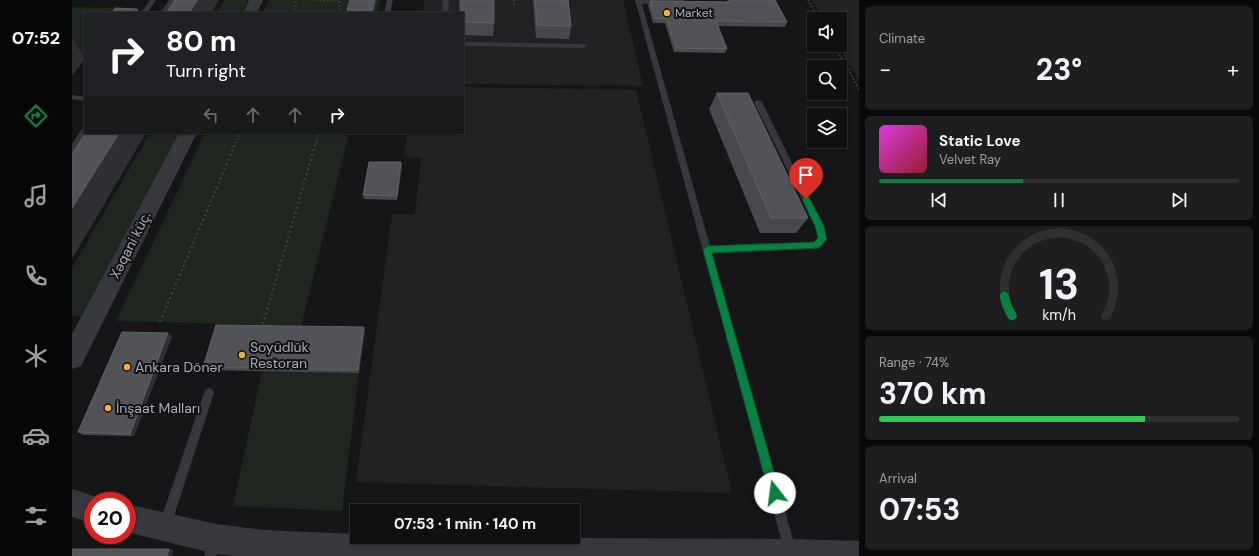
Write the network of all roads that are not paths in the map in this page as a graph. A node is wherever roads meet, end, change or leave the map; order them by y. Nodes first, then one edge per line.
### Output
1 (153, 0) edge
2 (172, 0) edge
3 (256, 0) edge
4 (390, 0) edge
5 (446, 0) edge
6 (682, 0) edge
7 (638, 1) edge
8 (145, 12) edge
9 (165, 12) edge
10 (250, 12) edge
11 (387, 12) edge
12 (445, 12) edge
13 (464, 44) edge
14 (584, 46) dead end
15 (72, 97) edge
16 (84, 98) edge
17 (758, 102) dead end
18 (84, 132) edge
19 (187, 134) edge
20 (72, 150) edge
21 (707, 250) junction
22 (79, 331) edge
23 (72, 358) edge
24 (209, 393) dead end
25 (72, 503) edge
26 (84, 506) edge
27 (136, 520) edge
28 (164, 526) junction
29 (213, 547) edge
30 (792, 554) junction
31 (859, 556) edge

1 - 8 lane
2 - 9 lane
3 - 10 street
4 - 11 lane
5 - 12 lane
6 - 7 lane
7 - 21 lane
13 - 14 lane
15 - 16 lane
17 - 21 lane
18 - 20 lane
19 - 22 street, Xəqani küç.
21 - 30 lane
22 - 23 street, Xəqani küç.
24 - 28 lane
25 - 26 street
27 - 28 street
28 - 29 street
29 - 30 street
30 - 31 street

